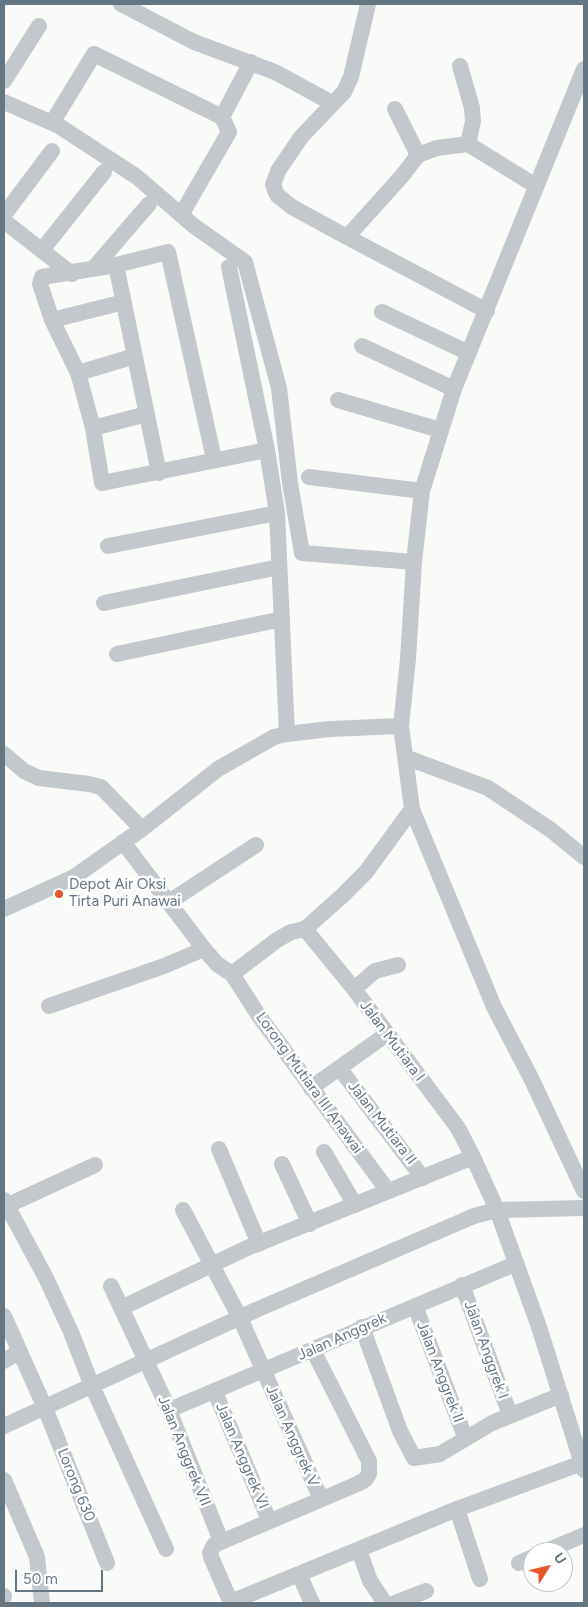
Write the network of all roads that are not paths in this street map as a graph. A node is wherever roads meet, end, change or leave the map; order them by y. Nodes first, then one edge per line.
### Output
1 (121, 4) edge
2 (368, 4) edge
3 (39, 26) dead end
4 (251, 62) junction
5 (460, 66) dead end
6 (584, 69) edge
7 (4, 81) edge
8 (4, 102) edge
9 (332, 104) junction
10 (395, 110) dead end
11 (222, 117) junction
12 (52, 123) junction
13 (468, 144) junction
14 (52, 151) dead end
15 (418, 155) junction
16 (104, 172) dead end
17 (536, 186) junction
18 (149, 204) dead end
19 (4, 215) edge
20 (182, 215) junction
21 (4, 221) edge
22 (347, 237) junction
23 (42, 250) junction
24 (116, 265) junction
25 (229, 267) dead end
26 (93, 269) junction
27 (72, 274) junction
28 (124, 302) junction
29 (382, 312) dead end
30 (487, 312) junction
31 (52, 320) junction
32 (362, 346) dead end
33 (469, 353) junction
34 (135, 356) junction
35 (78, 373) junction
36 (454, 389) junction
37 (338, 400) dead end
38 (147, 414) junction
39 (93, 428) junction
40 (440, 430) junction
41 (267, 450) junction
42 (214, 460) junction
43 (159, 472) junction
44 (309, 477) dead end
45 (422, 492) junction
46 (277, 513) junction
47 (108, 546) dead end
48 (414, 562) junction
49 (279, 568) junction
50 (104, 603) dead end
51 (282, 619) junction
52 (116, 654) dead end
53 (401, 726) junction
54 (287, 734) junction
55 (4, 754) edge
56 (405, 757) junction
57 (412, 809) junction
58 (142, 829) junction
59 (123, 842) junction
60 (256, 845) dead end
61 (584, 857) edge
62 (169, 902) junction
63 (4, 909) edge
64 (305, 929) junction
65 (204, 949) junction
66 (398, 965) dead end
67 (232, 974) junction
68 (354, 989) junction
69 (49, 1006) dead end
70 (387, 1034) junction
71 (340, 1069) junction
72 (311, 1088) junction
73 (219, 1149) dead end
74 (324, 1152) dead end
75 (473, 1157) junction
76 (282, 1164) dead end
77 (95, 1165) dead end
78 (423, 1178) junction
79 (388, 1191) junction
80 (584, 1191) edge
81 (5, 1204) edge
82 (356, 1205) junction
83 (584, 1208) edge
84 (183, 1210) dead end
85 (497, 1210) junction
86 (310, 1224) junction
87 (259, 1244) junction
88 (213, 1264) junction
89 (515, 1264) junction
90 (462, 1285) junction
91 (111, 1286) dead end
92 (415, 1306) junction
93 (121, 1308) junction
94 (4, 1316) edge
95 (240, 1318) junction
96 (362, 1327) junction
97 (313, 1350) junction
98 (19, 1352) junction
99 (147, 1360) junction
100 (4, 1361) edge
101 (263, 1372) junction
102 (92, 1386) junction
103 (215, 1392) junction
104 (561, 1395) junction
105 (44, 1408) junction
106 (169, 1410) junction
107 (510, 1415) junction
108 (4, 1426) edge
109 (465, 1437) junction
110 (583, 1466) edge
111 (4, 1480) edge
112 (321, 1499) junction
113 (457, 1509) junction
114 (269, 1520) junction
115 (584, 1536) edge
116 (221, 1542) junction
117 (569, 1542) edge
118 (166, 1549) dead end
119 (359, 1550) junction
120 (107, 1563) dead end
121 (299, 1574) junction
122 (480, 1579) dead end
123 (426, 1591) dead end
124 (42, 1603) edge
125 (231, 1603) edge
126 (312, 1603) edge
127 (385, 1603) edge
128 (395, 1603) edge

1 - 4 street
2 - 9 street
3 - 7 street
4 - 9 street
4 - 11 street
5 - 13 street
6 - 17 street
8 - 12 street
9 - 22 street
10 - 15 street
11 - 12 street
11 - 20 street
12 - 20 street
13 - 15 street
13 - 17 street
14 - 19 street
15 - 22 street
16 - 23 street
17 - 30 street
18 - 26 street
20 - 48 street
21 - 23 street
22 - 30 street
23 - 27 street
24 - 26 street
24 - 28 street
24 - 42 street
25 - 41 street
26 - 27 street
27 - 31 street
28 - 31 street
28 - 34 street
29 - 33 street
30 - 33 street
31 - 35 street
32 - 36 street
33 - 36 street
34 - 35 street
34 - 38 street
35 - 39 street
36 - 40 street
37 - 40 street
38 - 39 street
38 - 43 street
39 - 43 street
40 - 45 street
41 - 42 street
41 - 46 street
42 - 43 street
44 - 45 street
45 - 48 street
46 - 47 street
46 - 49 street
48 - 53 street
49 - 50 street
49 - 51 street
51 - 52 street
51 - 54 street
53 - 54 street
53 - 56 street
54 - 58 street
55 - 58 street
56 - 57 street
56 - 61 street
57 - 64 street
57 - 80 street
58 - 59 street
59 - 62 street, Lorong Mutiara III Anawai
59 - 63 street
60 - 62 street
62 - 65 street, Lorong Mutiara III Anawai
64 - 67 street
64 - 68 street, Jalan Mutiara I
65 - 67 street, Lorong Mutiara III Anawai
65 - 69 street
66 - 68 street
67 - 72 street, Lorong Mutiara III Anawai
68 - 70 street, Jalan Mutiara I
70 - 71 street
70 - 75 street, Jalan Mutiara I
71 - 72 street
71 - 78 street, Jalan Mutiara II
72 - 79 street, Lorong Mutiara III Anawai
73 - 87 street
74 - 82 street
75 - 78 street
75 - 85 street, Jalan Mutiara I
76 - 86 street
77 - 81 street
78 - 79 street
79 - 82 street
81 - 102 street
82 - 86 street
83 - 85 street
84 - 88 street, Jalan Anggrek V
85 - 89 street, Jalan Mutiara I
85 - 95 street
86 - 87 street
87 - 88 street
88 - 93 street
88 - 95 street, Jalan Anggrek V
89 - 90 street, Jalan Anggrek
89 - 104 street, Jalan Mutiara I
90 - 92 street, Jalan Anggrek
90 - 107 street, Jalan Anggrek I
91 - 93 street, Jalan Anggrek VII
92 - 96 street, Jalan Anggrek
92 - 109 street, Jalan Anggrek II
93 - 99 street, Jalan Anggrek VII
94 - 98 street, Lorong 630
95 - 99 street
95 - 101 street, Jalan Anggrek V
96 - 97 street, Jalan Anggrek
96 - 109 street
97 - 101 street, Jalan Anggrek
97 - 112 street
98 - 100 street
98 - 105 street, Lorong 630
99 - 102 street
99 - 106 street, Jalan Anggrek VII
101 - 103 street, Jalan Anggrek
101 - 112 street, Jalan Anggrek V
102 - 105 street
102 - 118 street
103 - 106 street, Jalan Anggrek
103 - 114 street, Jalan Anggrek VI
104 - 107 street
104 - 110 street, Jalan Mutiara I
105 - 108 street
105 - 120 street, Lorong 630
106 - 116 street, Jalan Anggrek VII
107 - 109 street
110 - 113 street
111 - 124 street
112 - 114 street
113 - 119 street
113 - 122 street
114 - 116 street
115 - 117 street
116 - 125 street
119 - 121 street
119 - 127 street
121 - 125 street
121 - 126 street
123 - 128 street

